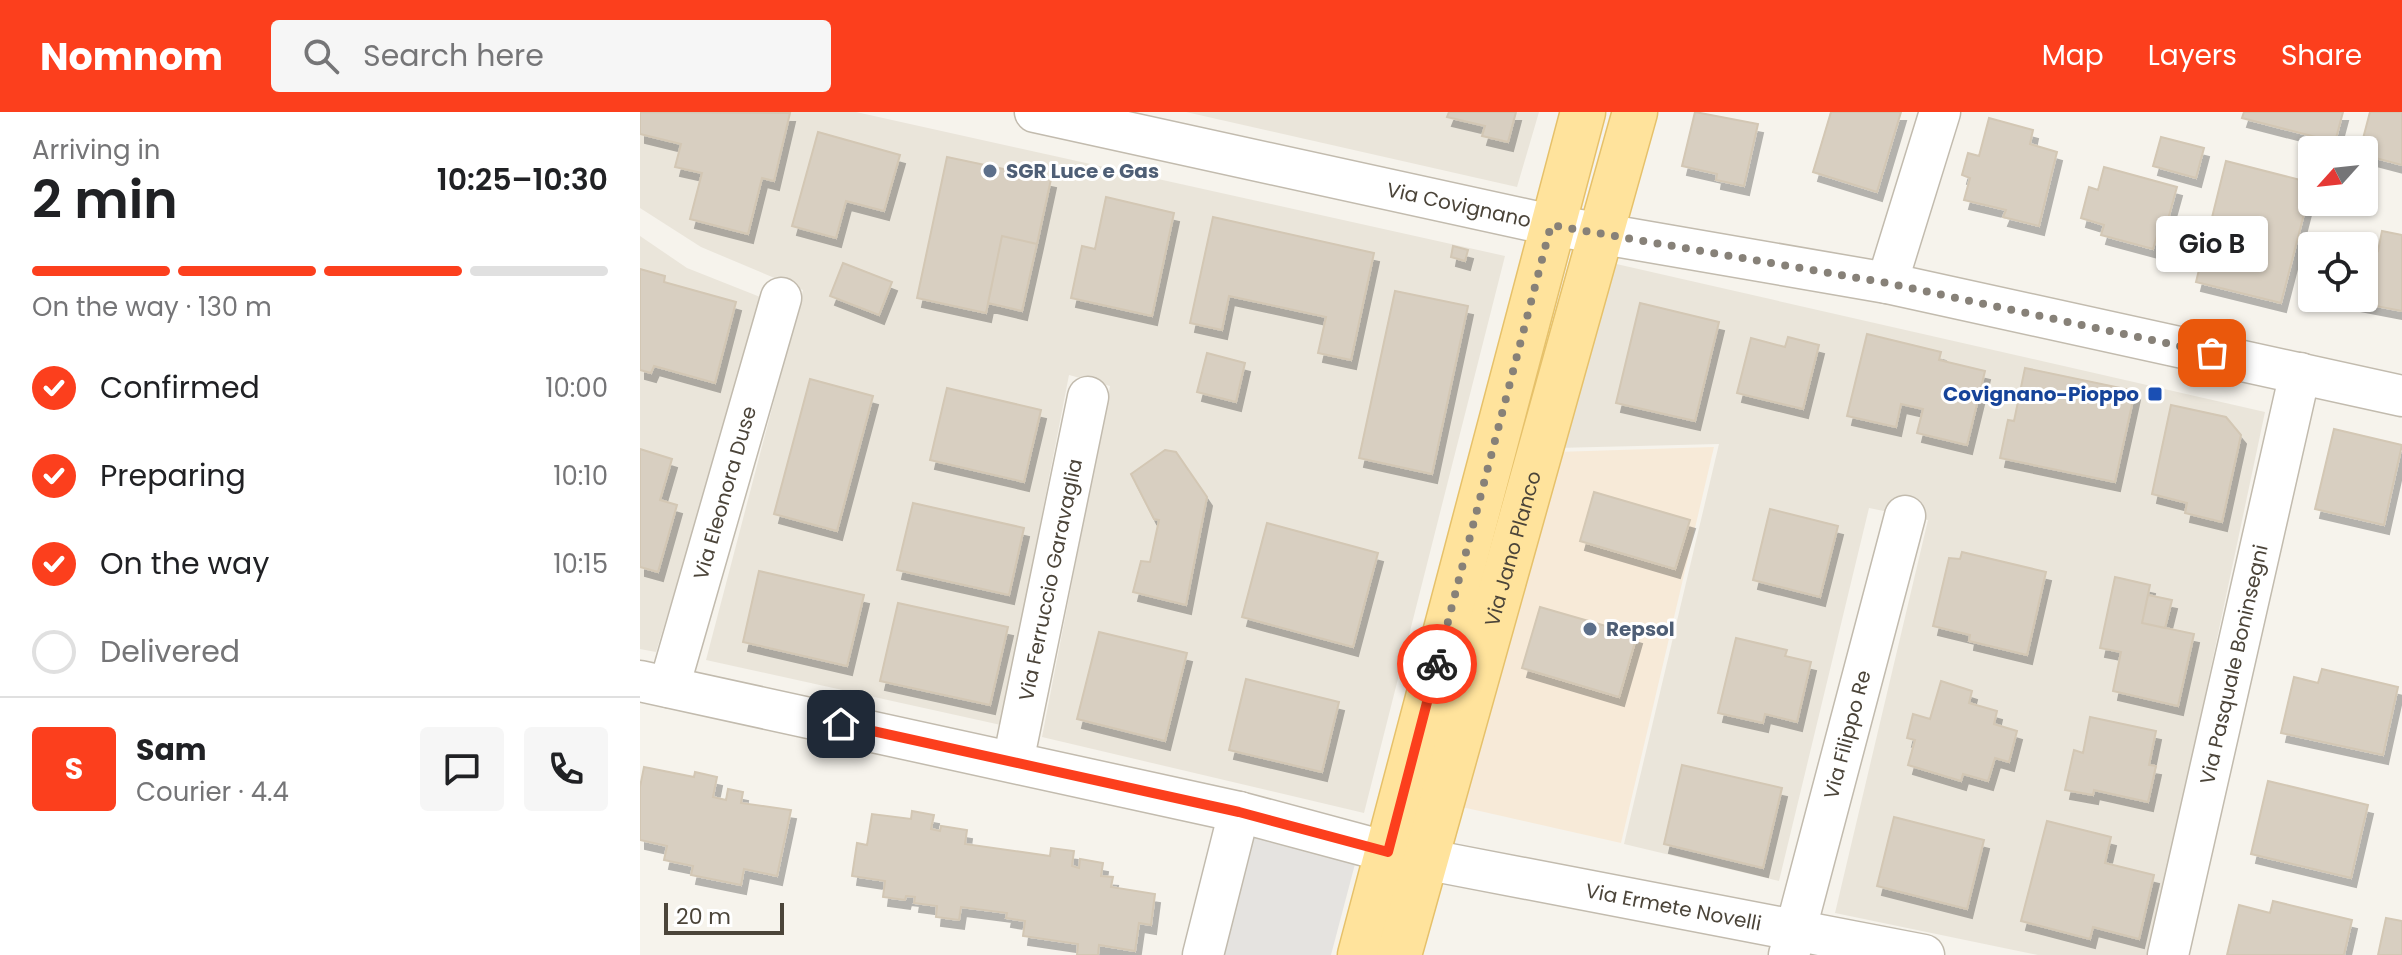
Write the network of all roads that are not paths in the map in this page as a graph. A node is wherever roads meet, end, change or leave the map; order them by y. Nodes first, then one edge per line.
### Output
1 (1035, 112) edge
2 (1583, 112) edge
3 (1635, 112) edge
4 (1940, 112) edge
5 (1164, 125) edge
6 (1551, 225) junction
7 (1599, 234) junction
8 (1887, 283) junction
9 (781, 298) dead end
10 (2300, 373) junction
11 (2402, 396) edge
12 (1088, 397) dead end
13 (1905, 516) dead end
14 (654, 684) edge
15 (1013, 762) junction
16 (1239, 812) junction
17 (1406, 855) junction
18 (1792, 943) edge
19 (1203, 955) edge
20 (1360, 955) edge
21 (1399, 955) edge
22 (1924, 955) edge
23 (2168, 955) edge

1 - 5 street, Via Covignano
2 - 6 main road, Via Jano Planco
3 - 7 main road, Via Jano Planco
4 - 8 street
5 - 6 street, Via Covignano
6 - 7 street, Via Covignano
6 - 17 main road, Via Jano Planco
7 - 8 street, Via Covignano
7 - 17 main road, Via Jano Planco
8 - 10 street, Via Covignano
9 - 14 street, Via Eleonora Duse
10 - 11 street, Via Covignano
10 - 23 street, Via Pasquale Boninsegni
12 - 15 street, Via Ferruccio Garavaglia
13 - 18 street, Via Filippo Re
14 - 15 street, Via Ermete Novelli
15 - 16 street, Via Ermete Novelli
16 - 17 street, Via Ermete Novelli
16 - 19 street
17 - 18 street, Via Ermete Novelli
17 - 20 main road, Via Jano Planco
17 - 21 main road, Via Jano Planco
18 - 22 street, Via Ermete Novelli

